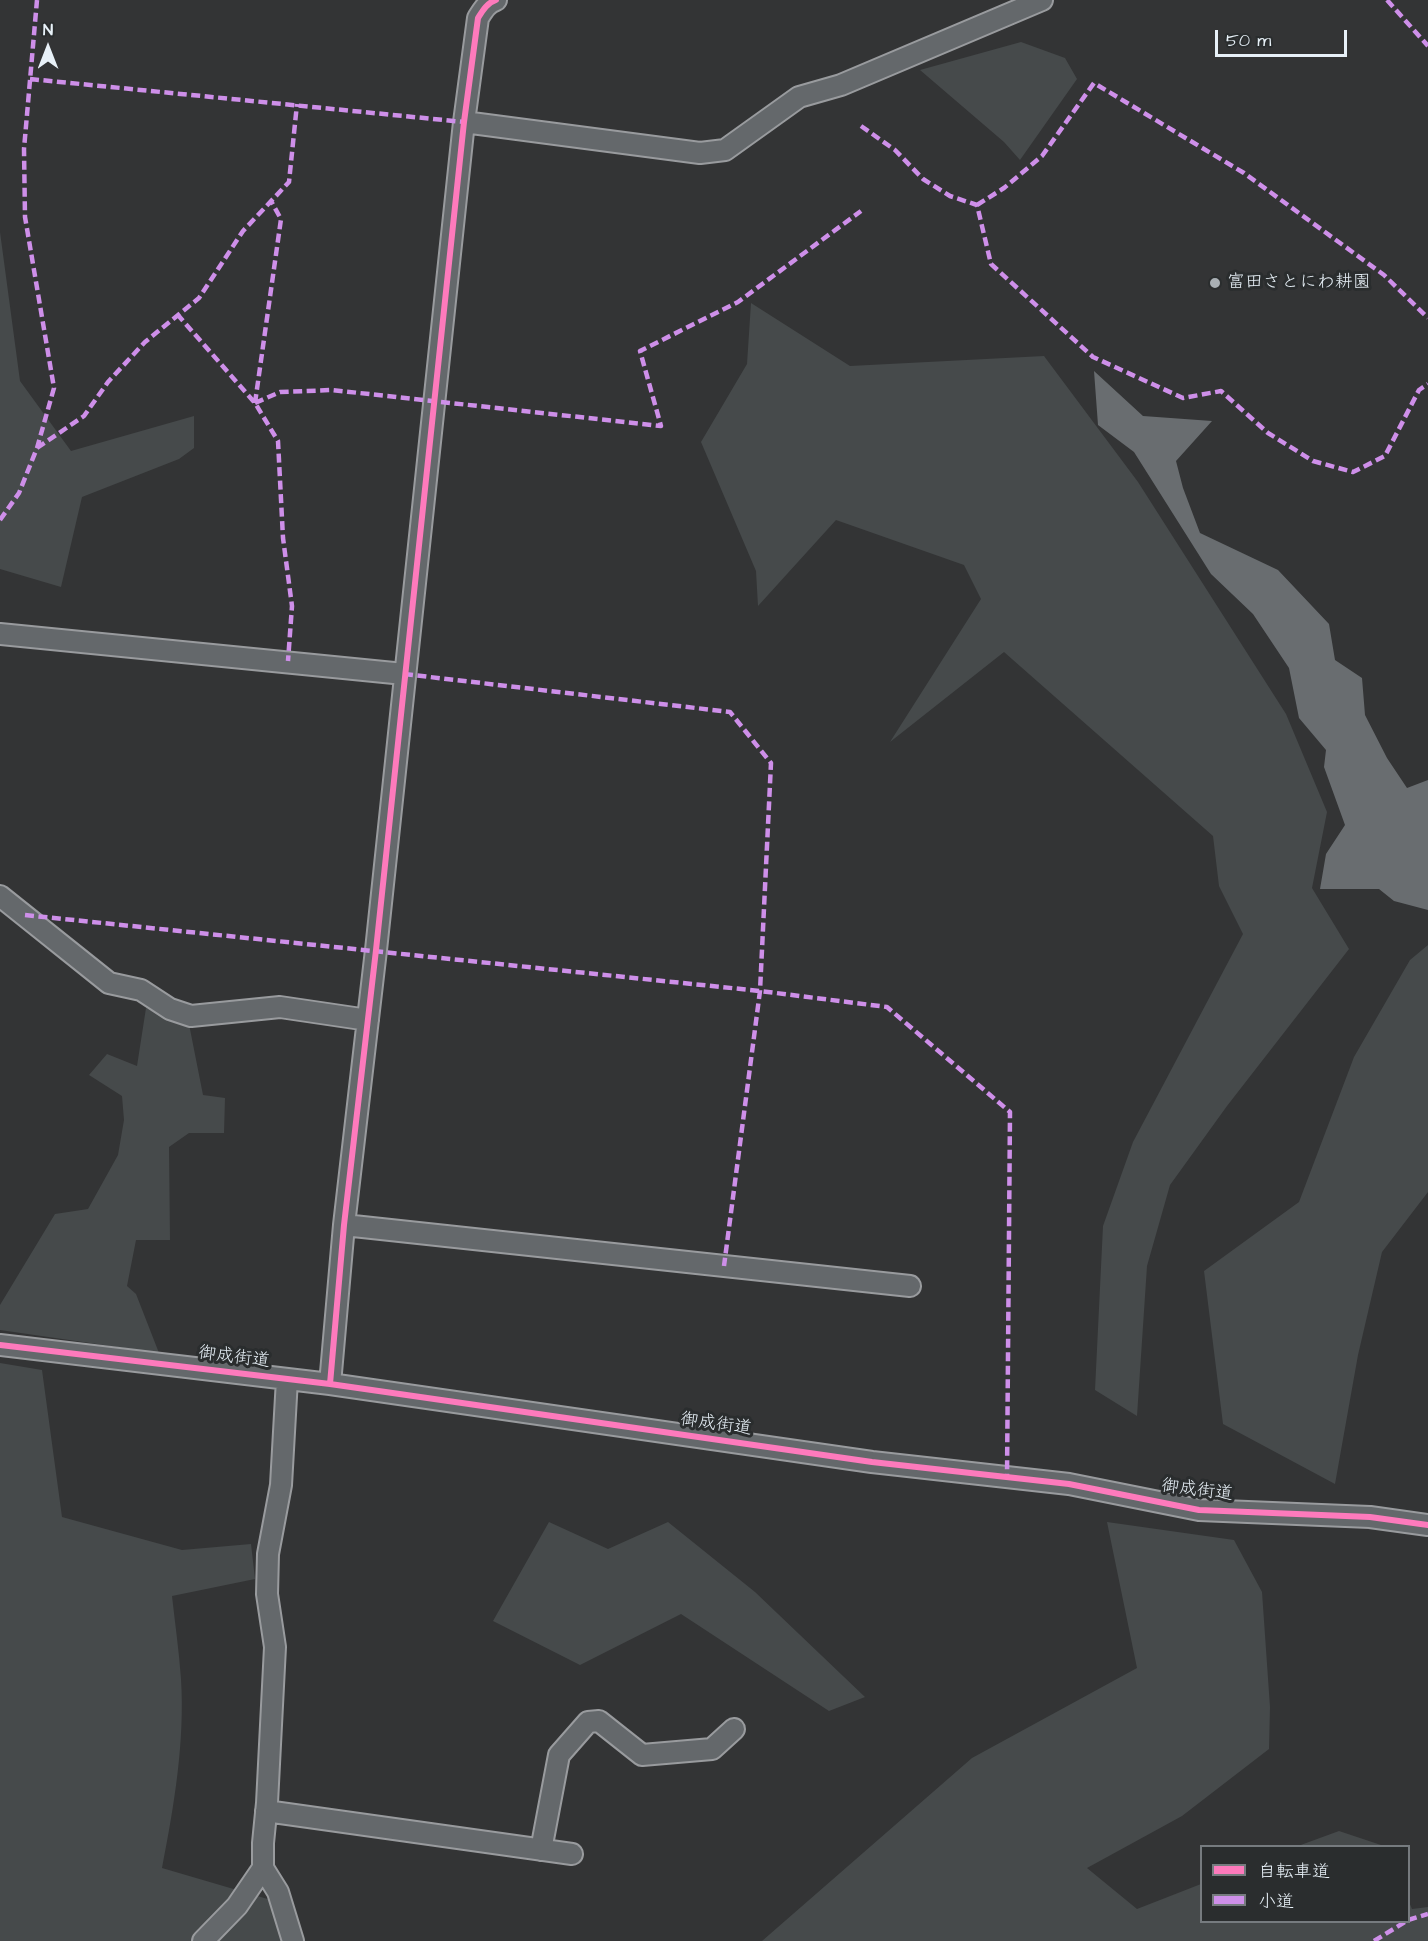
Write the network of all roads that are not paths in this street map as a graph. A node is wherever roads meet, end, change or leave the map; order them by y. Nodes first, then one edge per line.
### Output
1 (496, 0) edge
2 (1042, 0) edge
3 (464, 122) junction
4 (0, 634) edge
5 (404, 674) junction
6 (0, 896) edge
7 (368, 1020) junction
8 (344, 1225) junction
9 (910, 1286) dead end
10 (0, 1345) edge
11 (287, 1380) junction
12 (330, 1384) junction
13 (1428, 1525) edge
14 (734, 1729) dead end
15 (266, 1811) junction
16 (541, 1850) junction
17 (572, 1854) dead end
18 (263, 1868) junction
19 (203, 1941) edge
20 (293, 1941) edge

1 - 3 street
2 - 3 street
3 - 5 street
4 - 5 street
5 - 7 street
6 - 7 street
7 - 8 street
8 - 9 street
8 - 12 street
10 - 11 street, 御成街道
11 - 12 street, 御成街道
11 - 15 street
12 - 13 street, 御成街道
14 - 16 street
15 - 16 street
15 - 18 street
16 - 17 street
18 - 19 street
18 - 20 street

